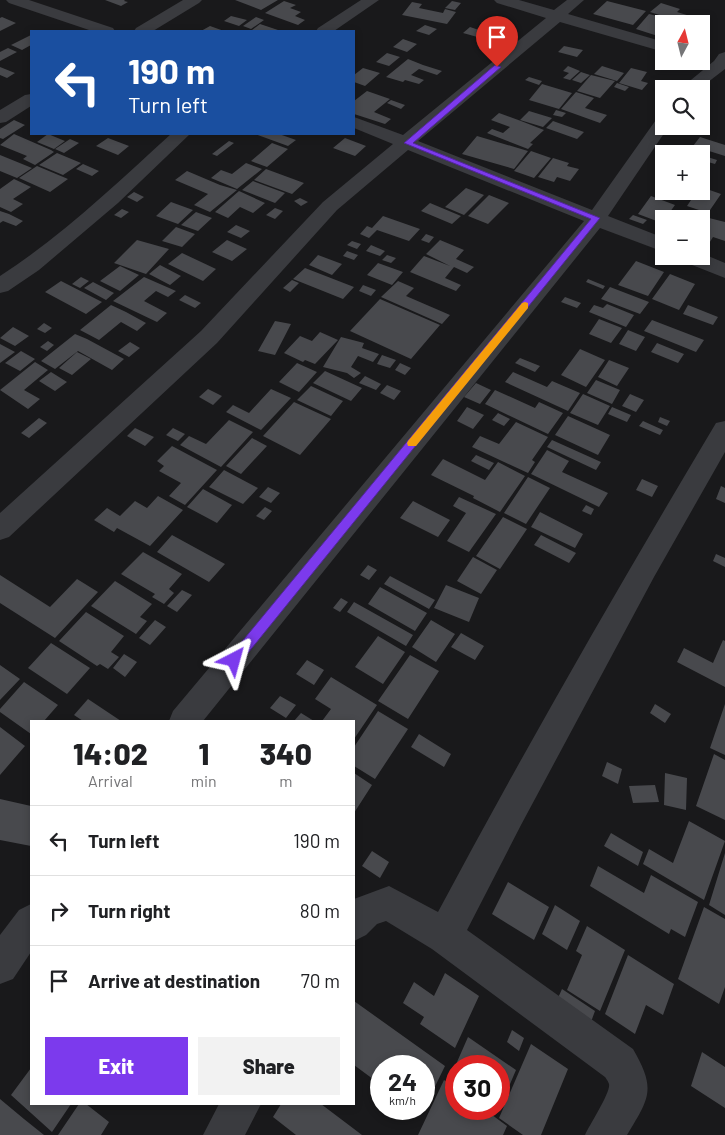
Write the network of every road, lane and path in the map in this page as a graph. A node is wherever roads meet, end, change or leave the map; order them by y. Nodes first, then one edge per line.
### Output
1 (14, 0) edge
2 (194, 0) edge
3 (371, 0) edge
4 (502, 0) edge
5 (576, 0) edge
6 (557, 16) junction
7 (104, 30) edge
8 (144, 30) edge
9 (326, 30) edge
10 (655, 44) edge
11 (710, 60) edge
12 (724, 62) edge
13 (700, 80) edge
14 (30, 100) edge
15 (0, 118) edge
16 (355, 122) edge
17 (655, 134) edge
18 (180, 135) edge
19 (408, 143) junction
20 (596, 218) junction
21 (655, 242) edge
22 (710, 265) edge
23 (725, 271) edge
24 (0, 286) edge
25 (725, 430) edge
26 (0, 530) edge
27 (185, 720) edge
28 (355, 921) edge
29 (30, 923) edge
30 (445, 936) junction
31 (0, 966) edge
32 (240, 1105) edge
33 (223, 1135) edge
34 (605, 1135) edge

1 - 7 street
2 - 8 street
3 - 9 street
4 - 6 street
5 - 6 street
6 - 10 street
6 - 19 street
11 - 12 street
12 - 13 street
14 - 15 street
16 - 19 street
17 - 20 street
18 - 24 street
19 - 20 street
19 - 26 street
20 - 21 street
20 - 27 street
22 - 23 street
25 - 30 street
28 - 30 street
29 - 31 street
30 - 34 street
32 - 33 street

